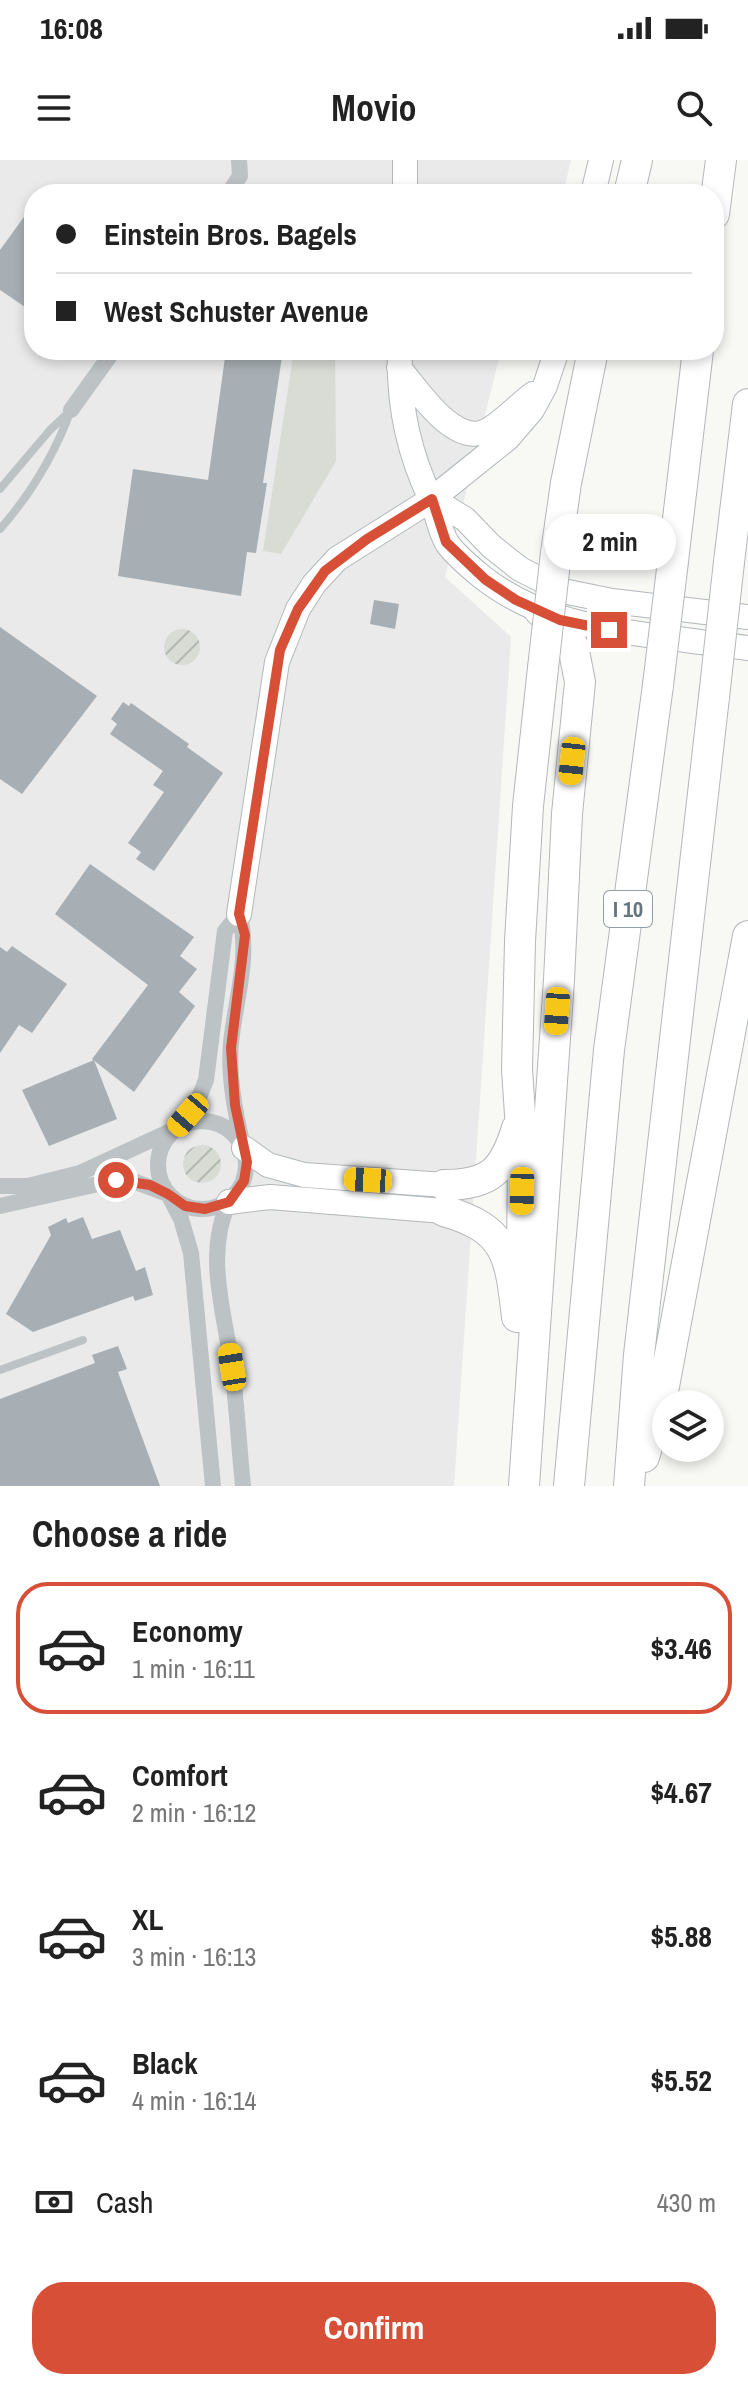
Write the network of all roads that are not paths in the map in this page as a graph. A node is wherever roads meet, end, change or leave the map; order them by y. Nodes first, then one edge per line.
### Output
1 (405, 160) edge
2 (601, 160) edge
3 (637, 160) edge
4 (721, 160) edge
5 (240, 164) edge
6 (235, 184) edge
7 (405, 184) edge
8 (595, 184) edge
9 (631, 184) edge
10 (718, 184) edge
11 (107, 360) edge
12 (400, 360) edge
13 (401, 360) edge
14 (554, 360) edge
15 (591, 360) edge
16 (697, 360) edge
17 (545, 386) junction
18 (748, 404) edge
19 (71, 410) junction
20 (0, 489) edge
21 (432, 499) junction
22 (0, 529) edge
23 (539, 610) junction
24 (748, 617) edge
25 (748, 648) edge
26 (239, 914) junction
27 (748, 936) edge
28 (520, 1118) junction
29 (175, 1129) junction
30 (244, 1148) junction
31 (0, 1186) edge
32 (168, 1194) junction
33 (444, 1198) junction
34 (229, 1202) junction
35 (0, 1206) edge
36 (517, 1317) junction
37 (83, 1340) dead end
38 (0, 1370) edge
39 (213, 1486) edge
40 (243, 1486) edge
41 (512, 1486) edge
42 (524, 1486) edge
43 (569, 1486) edge
44 (629, 1486) edge
45 (635, 1486) edge

1 - 7 street
2 - 8 street
3 - 9 highway
4 - 10 highway
5 - 6 street
11 - 19 street
12 - 21 street
13 - 17 street
14 - 17 street
15 - 28 highway, bridge
16 - 43 highway, I 10, bridge
17 - 21 street
18 - 44 highway, I 10, bridge
19 - 20 lane
19 - 22 lane
21 - 23 street
21 - 24 street
21 - 26 street
23 - 25 street
23 - 42 highway
26 - 29 street
26 - 30 street
27 - 45 highway
28 - 33 highway
28 - 36 highway
29 - 30 street
29 - 31 street
29 - 32 street
30 - 33 street
30 - 34 street
32 - 34 street
32 - 35 street
32 - 39 street
33 - 34 street
33 - 36 highway
34 - 40 street
36 - 41 highway
37 - 38 lane

